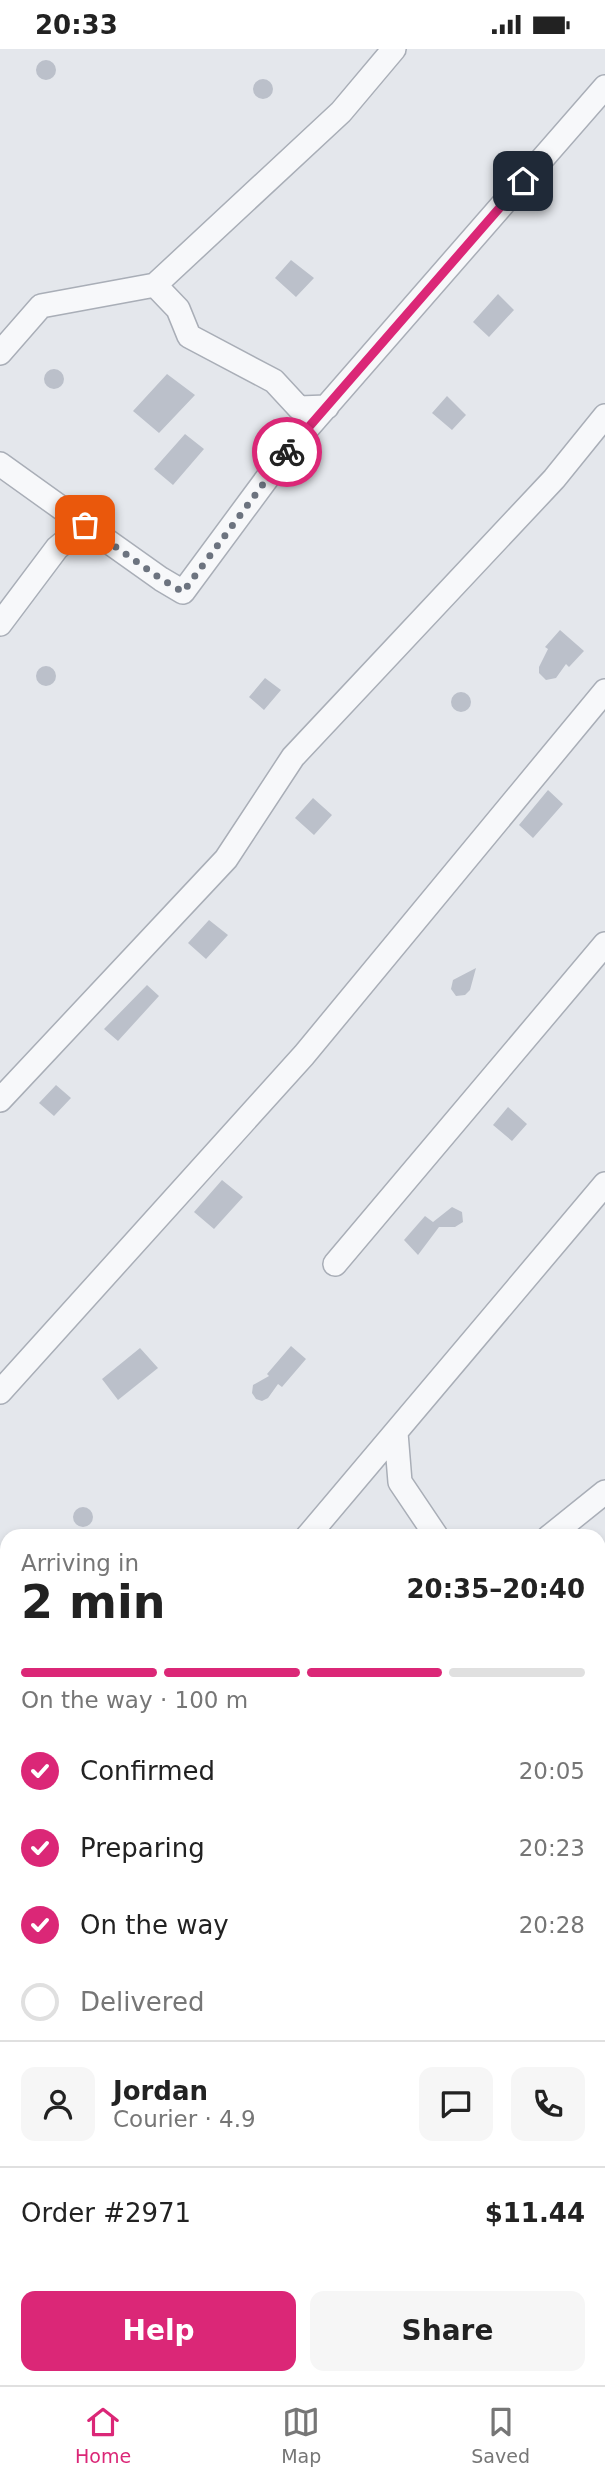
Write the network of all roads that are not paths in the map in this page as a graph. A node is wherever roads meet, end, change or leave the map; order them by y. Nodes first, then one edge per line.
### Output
1 (394, 49) edge
2 (605, 87) edge
3 (155, 285) junction
4 (0, 353) edge
5 (327, 407) junction
6 (605, 415) edge
7 (0, 464) edge
8 (85, 525) junction
9 (0, 624) edge
10 (605, 691) edge
11 (605, 944) edge
12 (0, 1100) edge
13 (605, 1184) edge
14 (335, 1264) dead end
15 (0, 1392) edge
16 (396, 1433) junction
17 (605, 1492) edge
18 (314, 1529) edge
19 (432, 1529) edge
20 (559, 1529) edge

1 - 3 street
2 - 5 street
3 - 4 street
3 - 5 street
5 - 8 street
6 - 12 street
7 - 8 street
8 - 9 street
10 - 15 street
11 - 14 street
13 - 16 street
16 - 18 street
16 - 19 street
17 - 20 street

